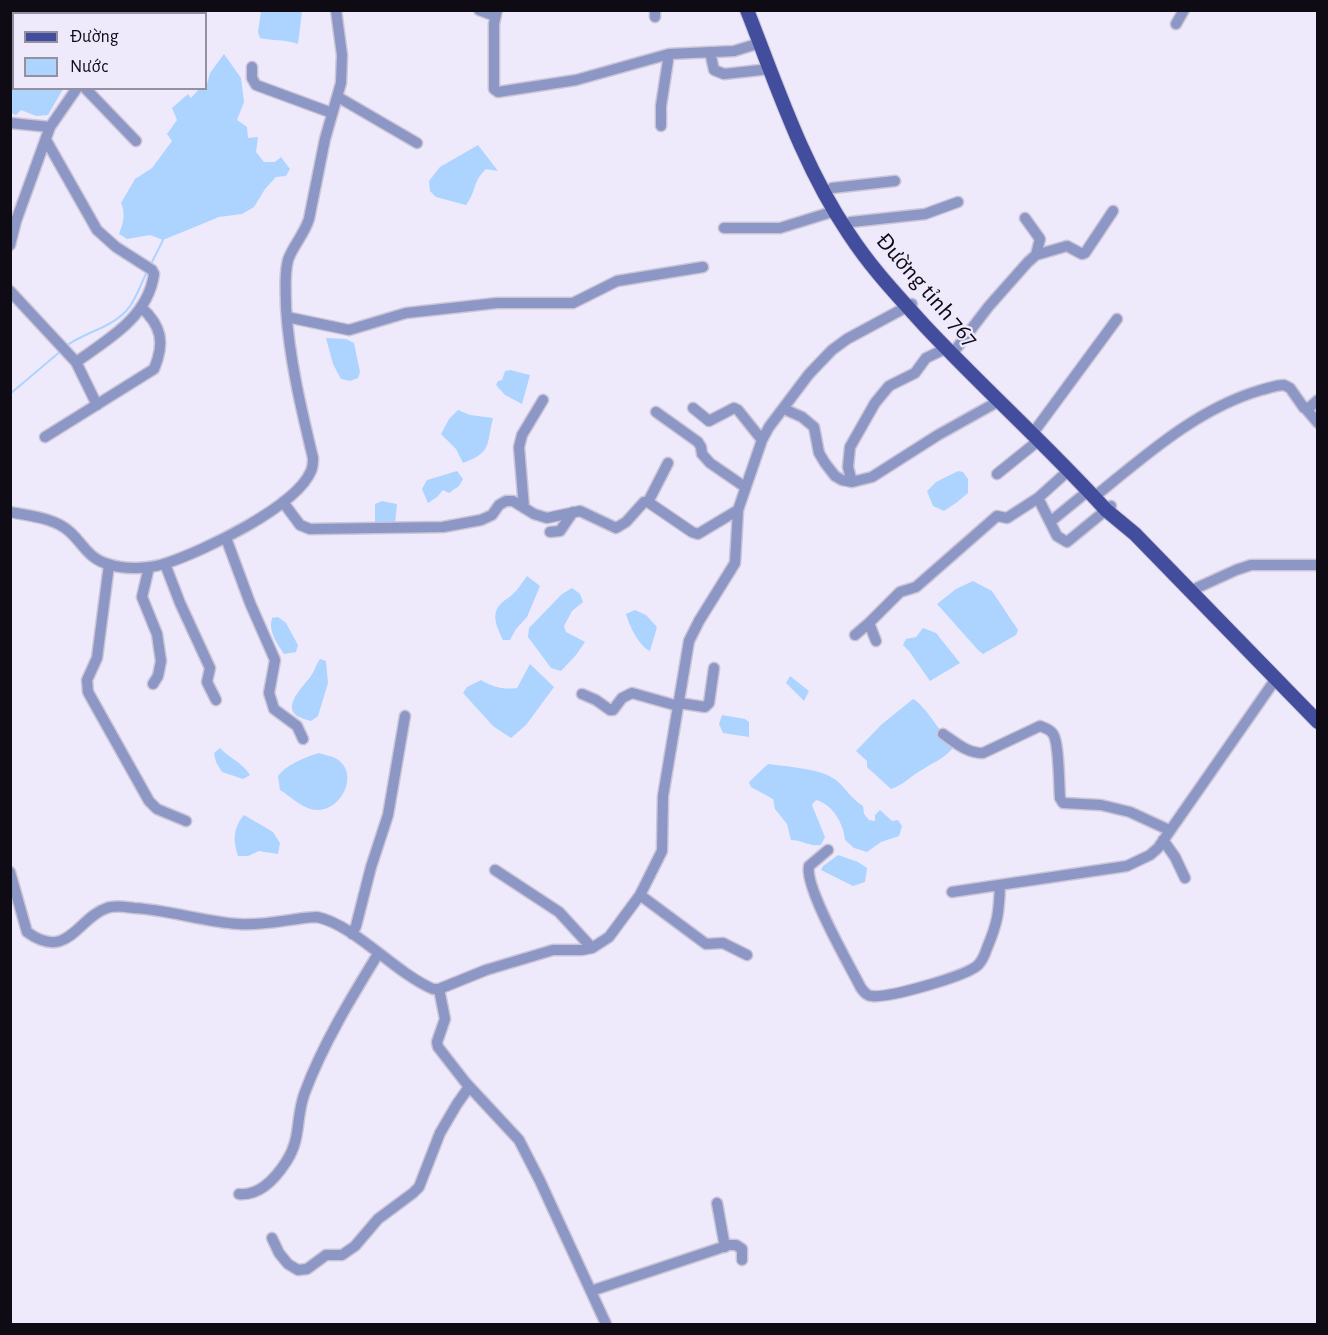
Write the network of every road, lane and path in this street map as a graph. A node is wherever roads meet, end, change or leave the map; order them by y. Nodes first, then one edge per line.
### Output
1 (336, 10) edge
2 (479, 10) edge
3 (747, 10) edge
4 (756, 10) edge
5 (1184, 10) edge
6 (496, 13) edge
7 (1176, 24) dead end
8 (760, 43) junction
9 (710, 52) junction
10 (669, 54) junction
11 (252, 67) dead end
12 (770, 69) junction
13 (76, 90) edge
14 (87, 90) edge
15 (338, 98) junction
16 (332, 113) junction
17 (10, 123) edge
18 (661, 126) dead end
19 (50, 127) junction
20 (46, 140) junction
21 (136, 141) dead end
22 (417, 143) dead end
23 (895, 181) dead end
24 (832, 188) junction
25 (958, 202) dead end
26 (835, 211) junction
27 (1113, 211) dead end
28 (1025, 218) dead end
29 (851, 222) junction
30 (724, 228) dead end
31 (10, 245) edge
32 (1036, 255) junction
33 (703, 267) dead end
34 (10, 291) edge
35 (910, 305) junction
36 (141, 307) junction
37 (287, 317) junction
38 (1117, 319) dead end
39 (951, 349) junction
40 (76, 362) junction
41 (543, 400) dead end
42 (1317, 400) edge
43 (999, 401) junction
44 (97, 405) junction
45 (693, 408) dead end
46 (784, 409) junction
47 (1306, 409) junction
48 (656, 412) dead end
49 (1317, 423) edge
50 (1037, 435) junction
51 (45, 437) dead end
52 (762, 440) junction
53 (668, 463) dead end
54 (1068, 471) junction
55 (997, 474) dead end
56 (852, 483) junction
57 (745, 487) junction
58 (1094, 492) junction
59 (1038, 498) junction
60 (283, 502) junction
61 (648, 502) junction
62 (524, 508) junction
63 (1108, 508) junction
64 (738, 510) junction
65 (10, 512) edge
66 (573, 512) junction
67 (1050, 522) junction
68 (550, 532) dead end
69 (226, 538) junction
70 (165, 564) junction
71 (109, 565) junction
72 (1317, 565) edge
73 (149, 567) junction
74 (1190, 591) junction
75 (869, 623) junction
76 (855, 635) dead end
77 (876, 641) dead end
78 (714, 668) dead end
79 (1275, 680) junction
80 (153, 684) dead end
81 (582, 694) dead end
82 (216, 700) dead end
83 (678, 704) junction
84 (405, 716) dead end
85 (1317, 722) edge
86 (943, 734) dead end
87 (303, 739) dead end
88 (186, 821) dead end
89 (1166, 835) junction
90 (828, 850) dead end
91 (495, 870) dead end
92 (11, 872) edge
93 (1185, 878) dead end
94 (1000, 885) junction
95 (952, 892) dead end
96 (640, 895) junction
97 (352, 934) junction
98 (592, 948) junction
99 (378, 954) junction
100 (747, 955) dead end
101 (440, 989) junction
102 (469, 1087) junction
103 (239, 1194) dead end
104 (717, 1203) dead end
105 (272, 1239) dead end
106 (725, 1246) junction
107 (742, 1260) dead end
108 (591, 1291) junction
109 (606, 1324) edge

1 - 15 street
2 - 6 street
3 - 8 main road, Đường tỉnh 767
4 - 24 main road, Đường tỉnh 767
5 - 7 street
6 - 10 street
8 - 9 street
8 - 12 main road, Đường tỉnh 767
9 - 10 street
9 - 12 street
10 - 18 street
11 - 16 street
12 - 26 main road, Đường tỉnh 767
13 - 19 street
14 - 21 street
15 - 16 street
15 - 22 street
16 - 37 street
17 - 19 street
19 - 20 street
20 - 31 street
20 - 36 street
23 - 24 street
24 - 29 main road, Đường tỉnh 767
25 - 29 street
26 - 30 street
26 - 35 main road, Đường tỉnh 767
27 - 32 street
28 - 32 street
29 - 35 main road, Đường tỉnh 767
32 - 39 street
33 - 37 street
34 - 40 street
35 - 39 main road, Đường tỉnh 767
35 - 46 street
36 - 40 street
36 - 44 street
37 - 60 street
38 - 50 street
39 - 43 main road, Đường tỉnh 767
39 - 50 main road, Đường tỉnh 767
39 - 56 street
40 - 44 street
41 - 62 street
42 - 47 street
43 - 50 main road, Đường tỉnh 767
43 - 56 street
44 - 51 street
45 - 52 street
46 - 52 street
46 - 56 street
47 - 49 street
47 - 58 street
48 - 57 street
50 - 54 main road, Đường tỉnh 767
50 - 55 street
50 - 58 main road, Đường tỉnh 767
52 - 57 street
53 - 61 street
54 - 58 main road, Đường tỉnh 767
54 - 59 street
57 - 64 street
58 - 63 main road, Đường tỉnh 767
58 - 67 street
59 - 67 street
59 - 75 street
60 - 62 street
60 - 69 street
61 - 64 street
61 - 66 street
62 - 66 street
63 - 67 street
63 - 74 main road, Đường tỉnh 767
64 - 83 street
65 - 71 street
66 - 68 street
69 - 70 street
69 - 87 street
70 - 73 street
70 - 82 street
71 - 73 street
71 - 88 street
72 - 74 street
73 - 80 street
74 - 79 main road, Đường tỉnh 767
75 - 76 street
75 - 77 street
78 - 83 street
79 - 85 main road, Đường tỉnh 767
79 - 89 street
81 - 83 street
83 - 96 street
84 - 97 street
86 - 89 street
89 - 93 street
89 - 94 street
90 - 94 street
91 - 98 street
92 - 97 street
94 - 95 street
96 - 98 street
96 - 100 street
97 - 99 street
98 - 101 street
99 - 101 street
99 - 103 street
101 - 102 street
102 - 105 street
102 - 108 street
104 - 106 street
106 - 107 street
106 - 108 street
108 - 109 street

